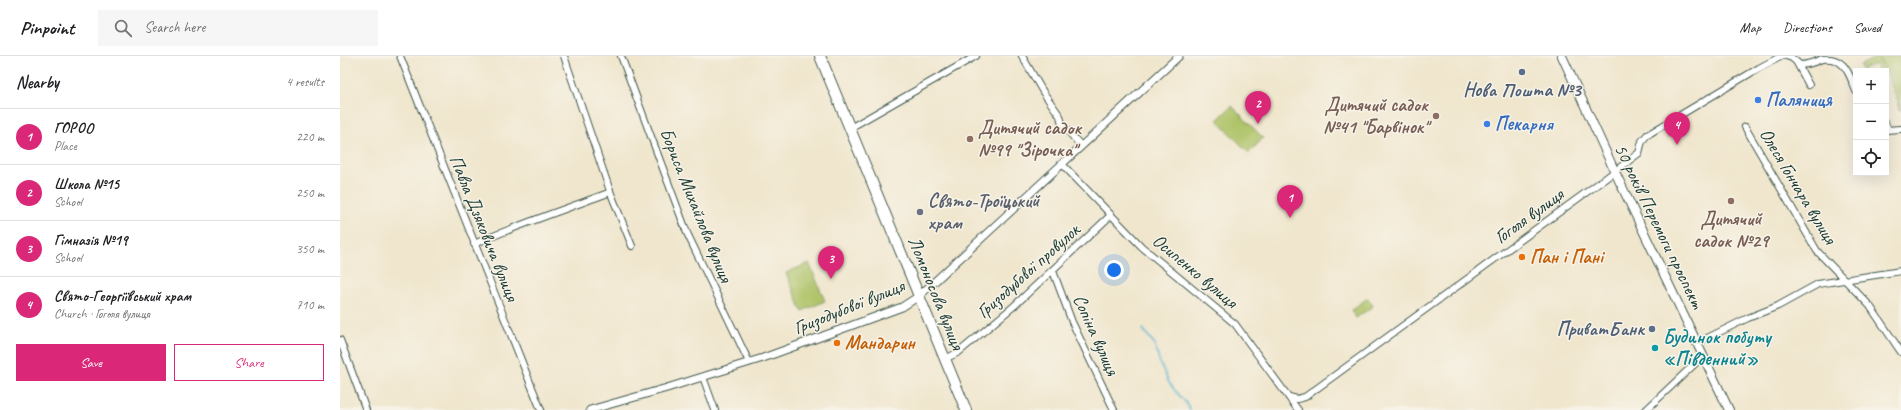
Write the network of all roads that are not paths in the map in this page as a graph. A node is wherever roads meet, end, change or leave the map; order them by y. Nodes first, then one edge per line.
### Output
1 (400, 56) edge
2 (564, 56) edge
3 (621, 56) edge
4 (820, 56) edge
5 (976, 56) edge
6 (1022, 56) edge
7 (1179, 56) edge
8 (1562, 56) edge
9 (1782, 56) edge
10 (1786, 56) edge
11 (1796, 62) junction
12 (1853, 84) edge
13 (1809, 85) dead end
14 (1745, 127) dead end
15 (850, 128) junction
16 (1901, 129) edge
17 (1889, 130) edge
18 (1081, 146) junction
19 (1062, 164) junction
20 (1615, 172) junction
21 (610, 191) junction
22 (1110, 216) junction
23 (474, 244) junction
24 (632, 246) dead end
25 (1053, 271) junction
26 (1901, 271) edge
27 (1845, 280) junction
28 (919, 296) junction
29 (340, 340) edge
30 (1697, 343) junction
31 (1901, 352) edge
32 (1704, 356) junction
33 (945, 358) junction
34 (749, 362) junction
35 (703, 377) junction
36 (1289, 397) junction
37 (366, 410) edge
38 (541, 410) edge
39 (590, 410) edge
40 (715, 410) edge
41 (966, 410) edge
42 (1114, 410) edge
43 (1298, 410) edge
44 (1646, 410) edge
45 (1729, 410) edge

1 - 23 street, Павла Дзяковича вулиця
2 - 21 street
3 - 34 street, Бориса Михайлова вулиця
4 - 15 highway, Ломоносова вулиця
5 - 15 street
6 - 18 street
7 - 18 street, Гризодубової вулиця
8 - 20 main road, 50 років Перемоги проспект
9 - 20 street, Гоголя вулиця
10 - 11 street
11 - 12 street
11 - 13 street
14 - 27 street, Олеся Гончара вулиця
15 - 28 highway, Ломоносова вулиця
16 - 17 street
18 - 19 street, Гризодубової вулиця
19 - 22 street, Осипенко вулиця
19 - 28 street, Гризодубової вулиця
20 - 30 main road, 50 років Перемоги проспект
20 - 36 street, Гоголя вулиця
21 - 23 street
21 - 24 street
22 - 25 street, Гризодубової провулок
22 - 36 street, Осипенко вулиця
23 - 38 street, Павла Дзяковича вулиця
25 - 33 street, Гризодубової провулок
25 - 42 street, Сопіна вулиця
26 - 27 street
27 - 30 street
27 - 31 street, Олеся Гончара вулиця
28 - 33 highway, Ломоносова вулиця
28 - 34 street, Гризодубової вулиця
29 - 37 street
30 - 32 main road, 50 років Перемоги проспект
32 - 44 street
32 - 45 main road, 50 років Перемоги проспект
33 - 41 highway, Ломоносова вулиця
34 - 35 street, Гризодубової вулиця
35 - 39 street, Гризодубової вулиця
35 - 40 street
36 - 43 street, Осипенко вулиця

